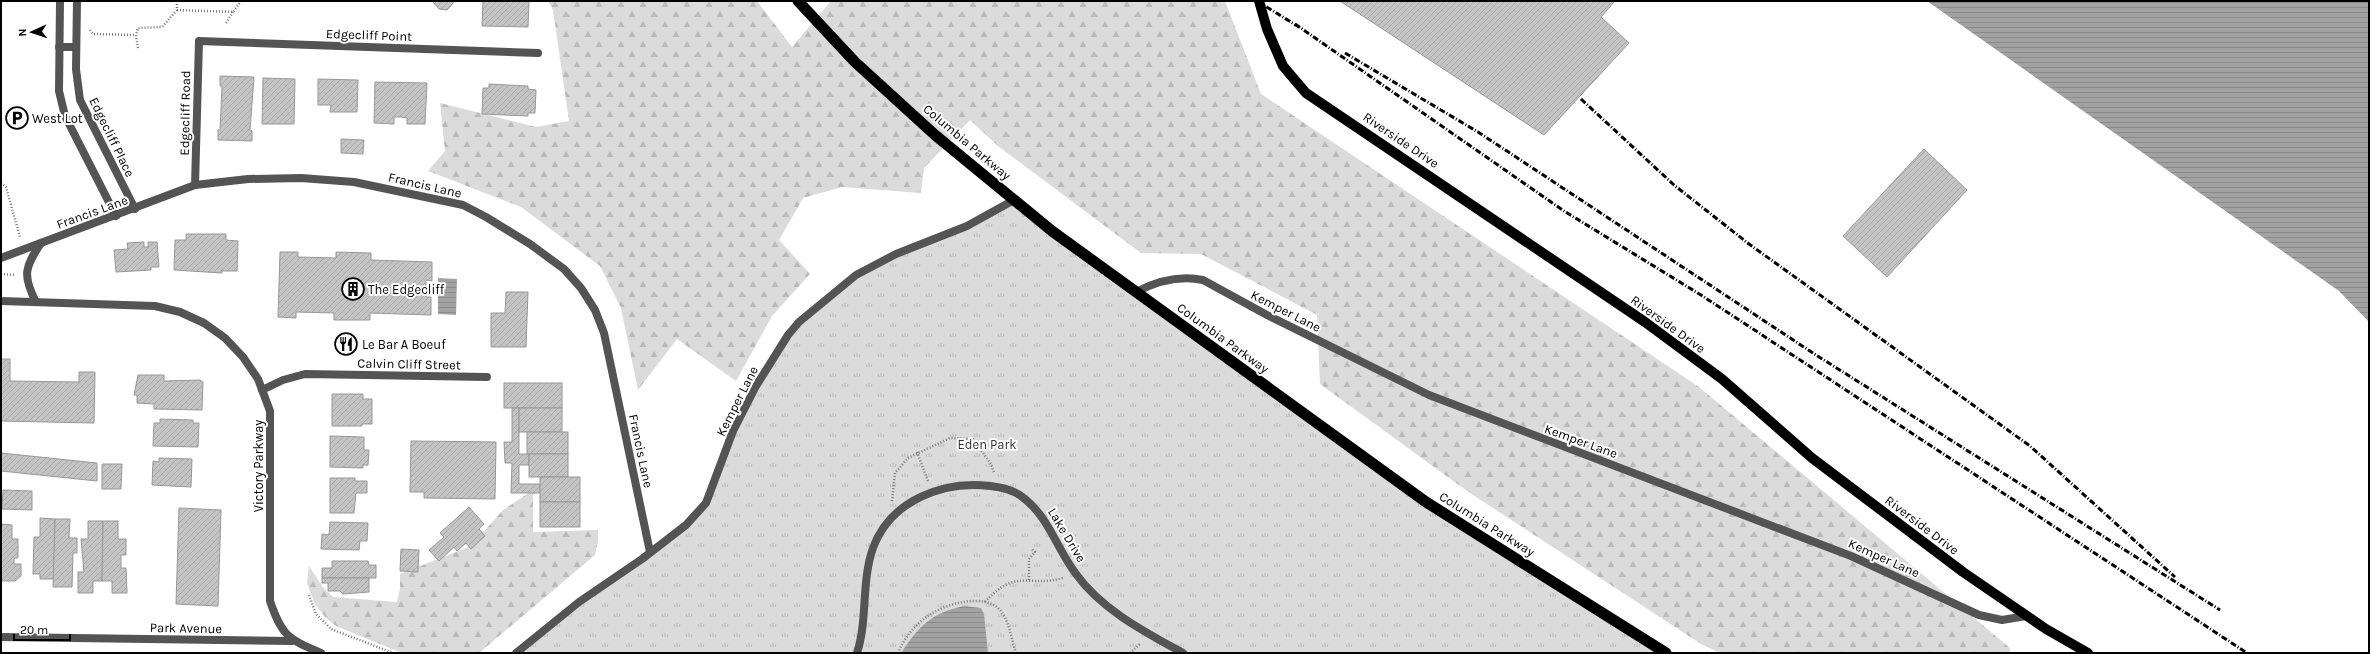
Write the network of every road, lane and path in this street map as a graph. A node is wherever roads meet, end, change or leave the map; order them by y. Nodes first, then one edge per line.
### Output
1 (60, 1) edge
2 (77, 1) edge
3 (177, 1) edge
4 (241, 1) edge
5 (798, 1) edge
6 (1259, 1) edge
7 (176, 10) junction
8 (233, 12) junction
9 (226, 22) dead end
10 (89, 28) dead end
11 (136, 35) junction
12 (198, 41) joint
13 (59, 47) junction
14 (76, 47) junction
15 (138, 48) dead end
16 (538, 53) dead end
17 (1, 183) edge
18 (195, 185) junction
19 (1014, 200) junction
20 (135, 209) junction
21 (116, 216) junction
22 (20, 237) dead end
23 (42, 243) junction
24 (1, 258) edge
25 (1, 274) edge
26 (16, 275) dead end
27 (1136, 292) junction
28 (1, 301) edge
29 (36, 302) junction
30 (488, 377) dead end
31 (262, 390) junction
32 (917, 452) junction
33 (998, 487) junction
34 (932, 492) junction
35 (894, 516) junction
36 (1031, 548) dead end
37 (650, 552) junction
38 (1076, 574) junction
39 (1029, 580) junction
40 (309, 595) dead end
41 (985, 602) junction
42 (2026, 616) junction
43 (1, 637) edge
44 (292, 641) junction
45 (321, 653) edge
46 (393, 653) edge
47 (516, 653) edge
48 (857, 653) edge
49 (898, 653) edge
50 (1016, 653) edge
51 (1183, 653) edge
52 (1666, 653) edge
53 (2088, 653) edge

1 - 13 street
2 - 14 street, Edgecliff Place
3 - 7 path
4 - 8 path
5 - 19 highway, Columbia Parkway
6 - 42 main road, Riverside Drive
7 - 8 path
7 - 11 path
8 - 9 path
10 - 11 path
11 - 15 path
12 - 16 street, Edgecliff Point
12 - 18 street, Edgecliff Road
13 - 14 street
13 - 21 street
14 - 20 street, Edgecliff Place
17 - 22 path
18 - 20 street, Francis Lane
18 - 37 street, Francis Lane
19 - 27 highway, Columbia Parkway
19 - 37 street, Kemper Lane
20 - 21 street, Francis Lane
21 - 23 street, Francis Lane
23 - 24 street, Francis Lane
23 - 29 street
25 - 26 path
27 - 42 street, Kemper Lane
27 - 52 highway, Columbia Parkway
28 - 29 street, Victory Parkway
29 - 31 street, Victory Parkway
30 - 31 street, Calvin Cliff Street
31 - 44 street, Victory Parkway
32 - 33 path
32 - 34 path
32 - 35 path
33 - 34 street, Lake Drive
33 - 38 street, Lake Drive
34 - 35 street, Lake Drive
35 - 48 street, Lake Drive
36 - 39 path
37 - 47 street, Kemper Lane
38 - 39 path
38 - 51 street, Lake Drive
39 - 41 path
40 - 46 path
41 - 49 path
41 - 50 path
42 - 53 main road, Riverside Drive
43 - 44 street, Park Avenue
44 - 45 street, Park Avenue

